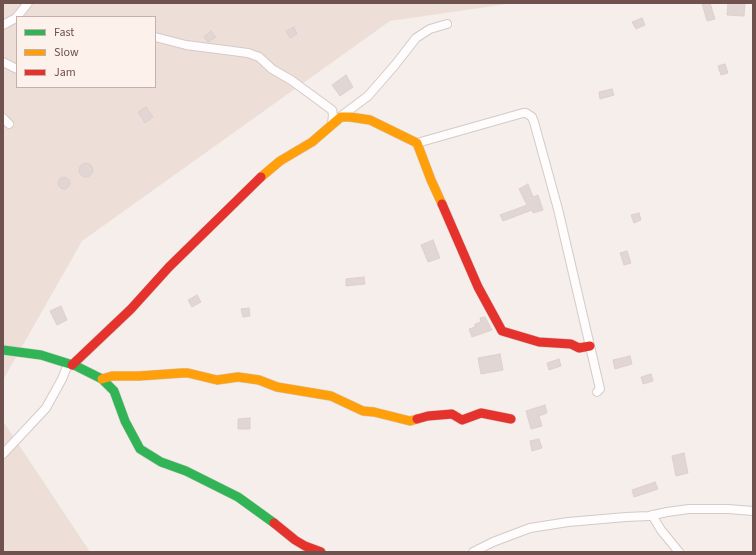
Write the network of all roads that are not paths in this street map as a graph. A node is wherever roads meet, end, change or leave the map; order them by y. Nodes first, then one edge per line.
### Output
1 (28, 3) edge
2 (18, 16) edge
3 (447, 24) dead end
4 (156, 37) edge
5 (3, 62) edge
6 (16, 68) edge
7 (332, 110) junction
8 (341, 117) junction
9 (3, 118) edge
10 (9, 124) dead end
11 (332, 124) junction
12 (417, 143) junction
13 (590, 346) junction
14 (3, 350) edge
15 (70, 364) junction
16 (102, 379) junction
17 (598, 392) dead end
18 (511, 419) dead end
19 (3, 454) edge
20 (753, 511) edge
21 (652, 515) junction
22 (321, 552) edge
23 (472, 552) edge
24 (679, 552) edge

1 - 2 street
3 - 8 street
4 - 7 street
5 - 6 street
7 - 8 street
7 - 11 street
8 - 11 street
8 - 12 street
9 - 10 street
11 - 15 street
12 - 13 street
12 - 13 street
13 - 17 street
14 - 15 street
15 - 16 street
15 - 19 street
16 - 18 street
16 - 22 street
20 - 21 street
21 - 23 street
21 - 24 street

